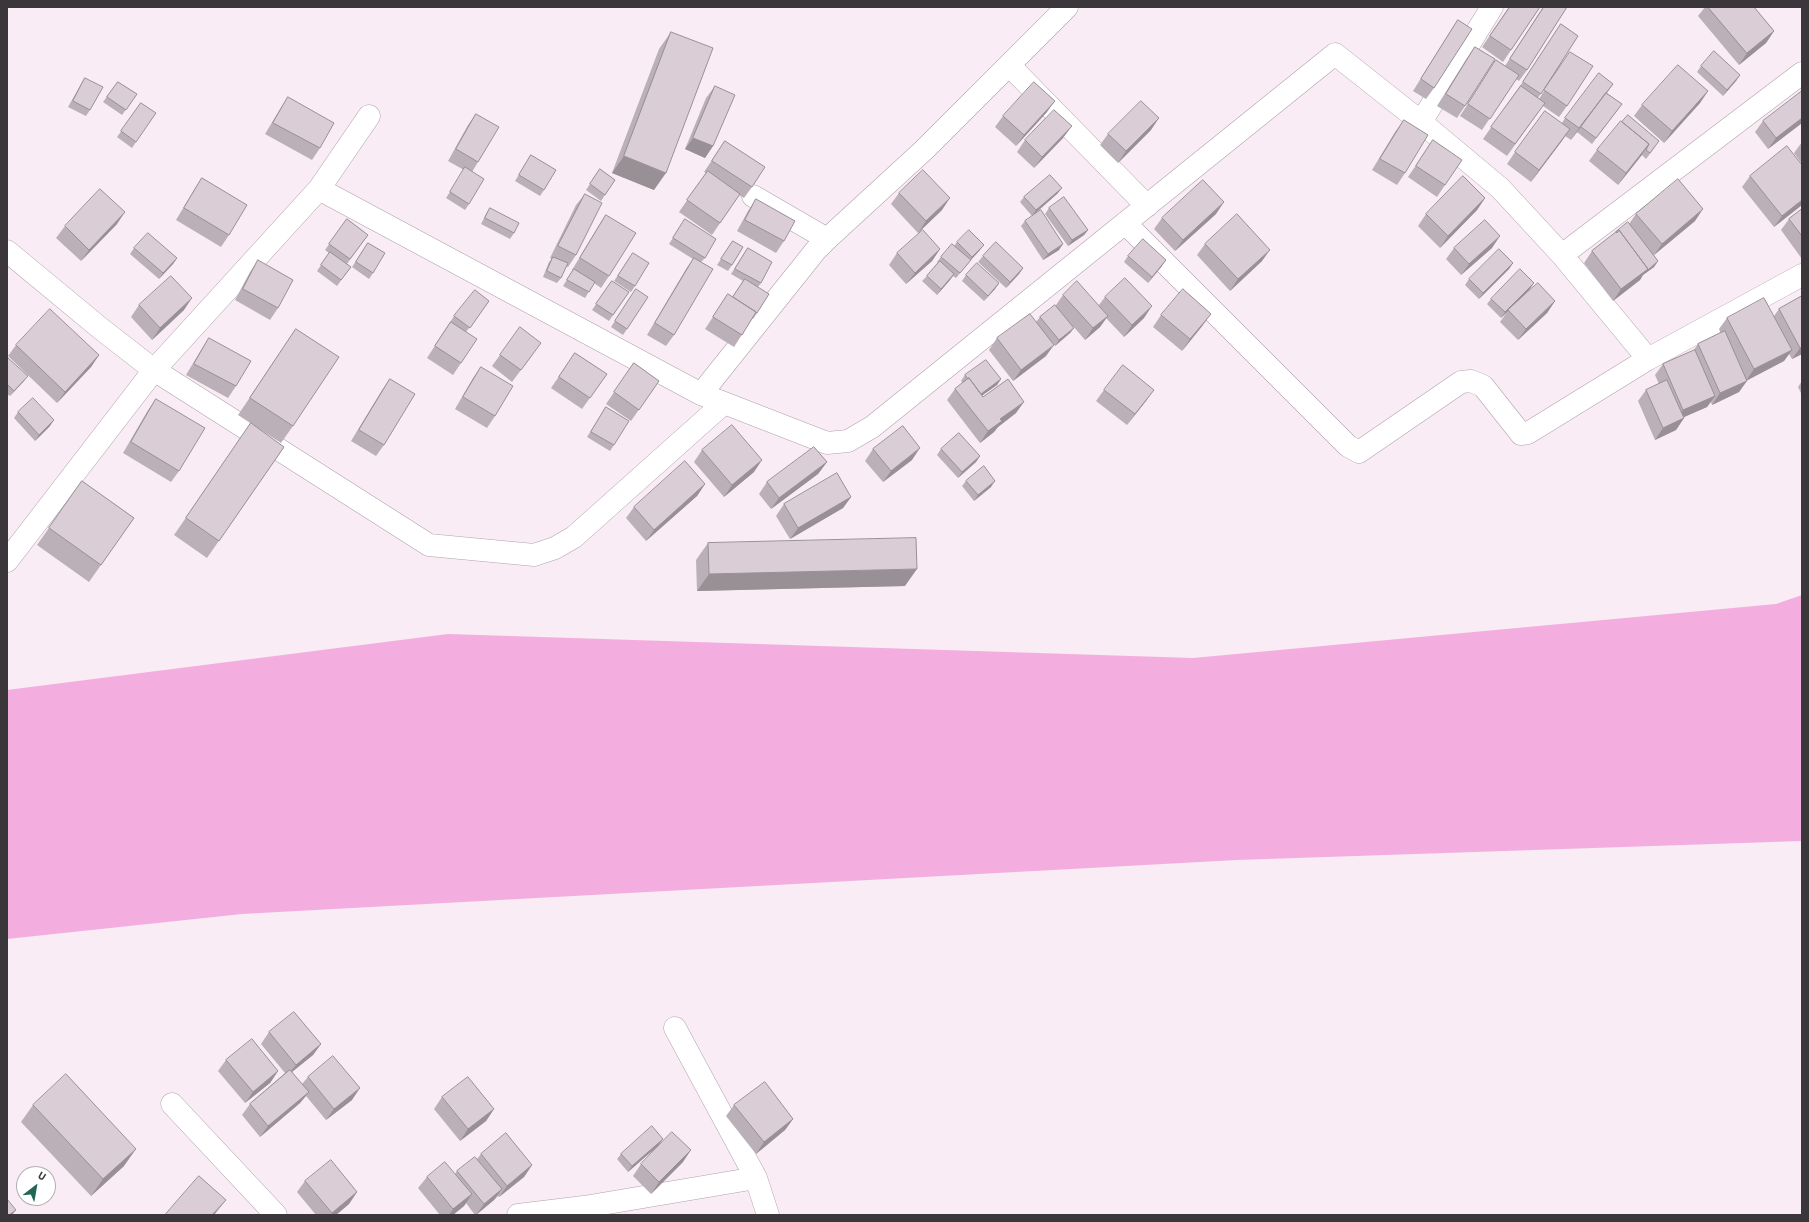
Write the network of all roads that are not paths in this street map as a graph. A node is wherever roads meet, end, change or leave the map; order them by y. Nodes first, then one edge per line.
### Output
1 (1067, 7) edge
2 (1492, 7) edge
3 (1009, 65) junction
4 (1802, 73) edge
5 (368, 116) dead end
6 (1421, 122) junction
7 (319, 189) junction
8 (753, 196) edge
9 (1147, 206) junction
10 (1125, 223) junction
11 (828, 239) junction
12 (7, 251) edge
13 (1562, 255) junction
14 (1802, 276) edge
15 (1648, 359) junction
16 (154, 370) junction
17 (701, 394) junction
18 (724, 403) junction
19 (7, 561) edge
20 (676, 1028) dead end
21 (172, 1104) dead end
22 (756, 1178) junction
23 (276, 1215) edge
24 (518, 1215) edge
25 (768, 1215) edge

1 - 3 street
2 - 6 street
3 - 9 street
3 - 11 street
4 - 13 street
5 - 7 street
6 - 9 street
6 - 13 street
7 - 16 street
7 - 17 street
8 - 11 street
9 - 10 street
10 - 15 street
10 - 18 street
11 - 17 street
12 - 16 street
13 - 15 street
14 - 15 street
16 - 18 street
16 - 19 street
17 - 18 street
20 - 22 street
21 - 23 street
22 - 24 street
22 - 25 street

